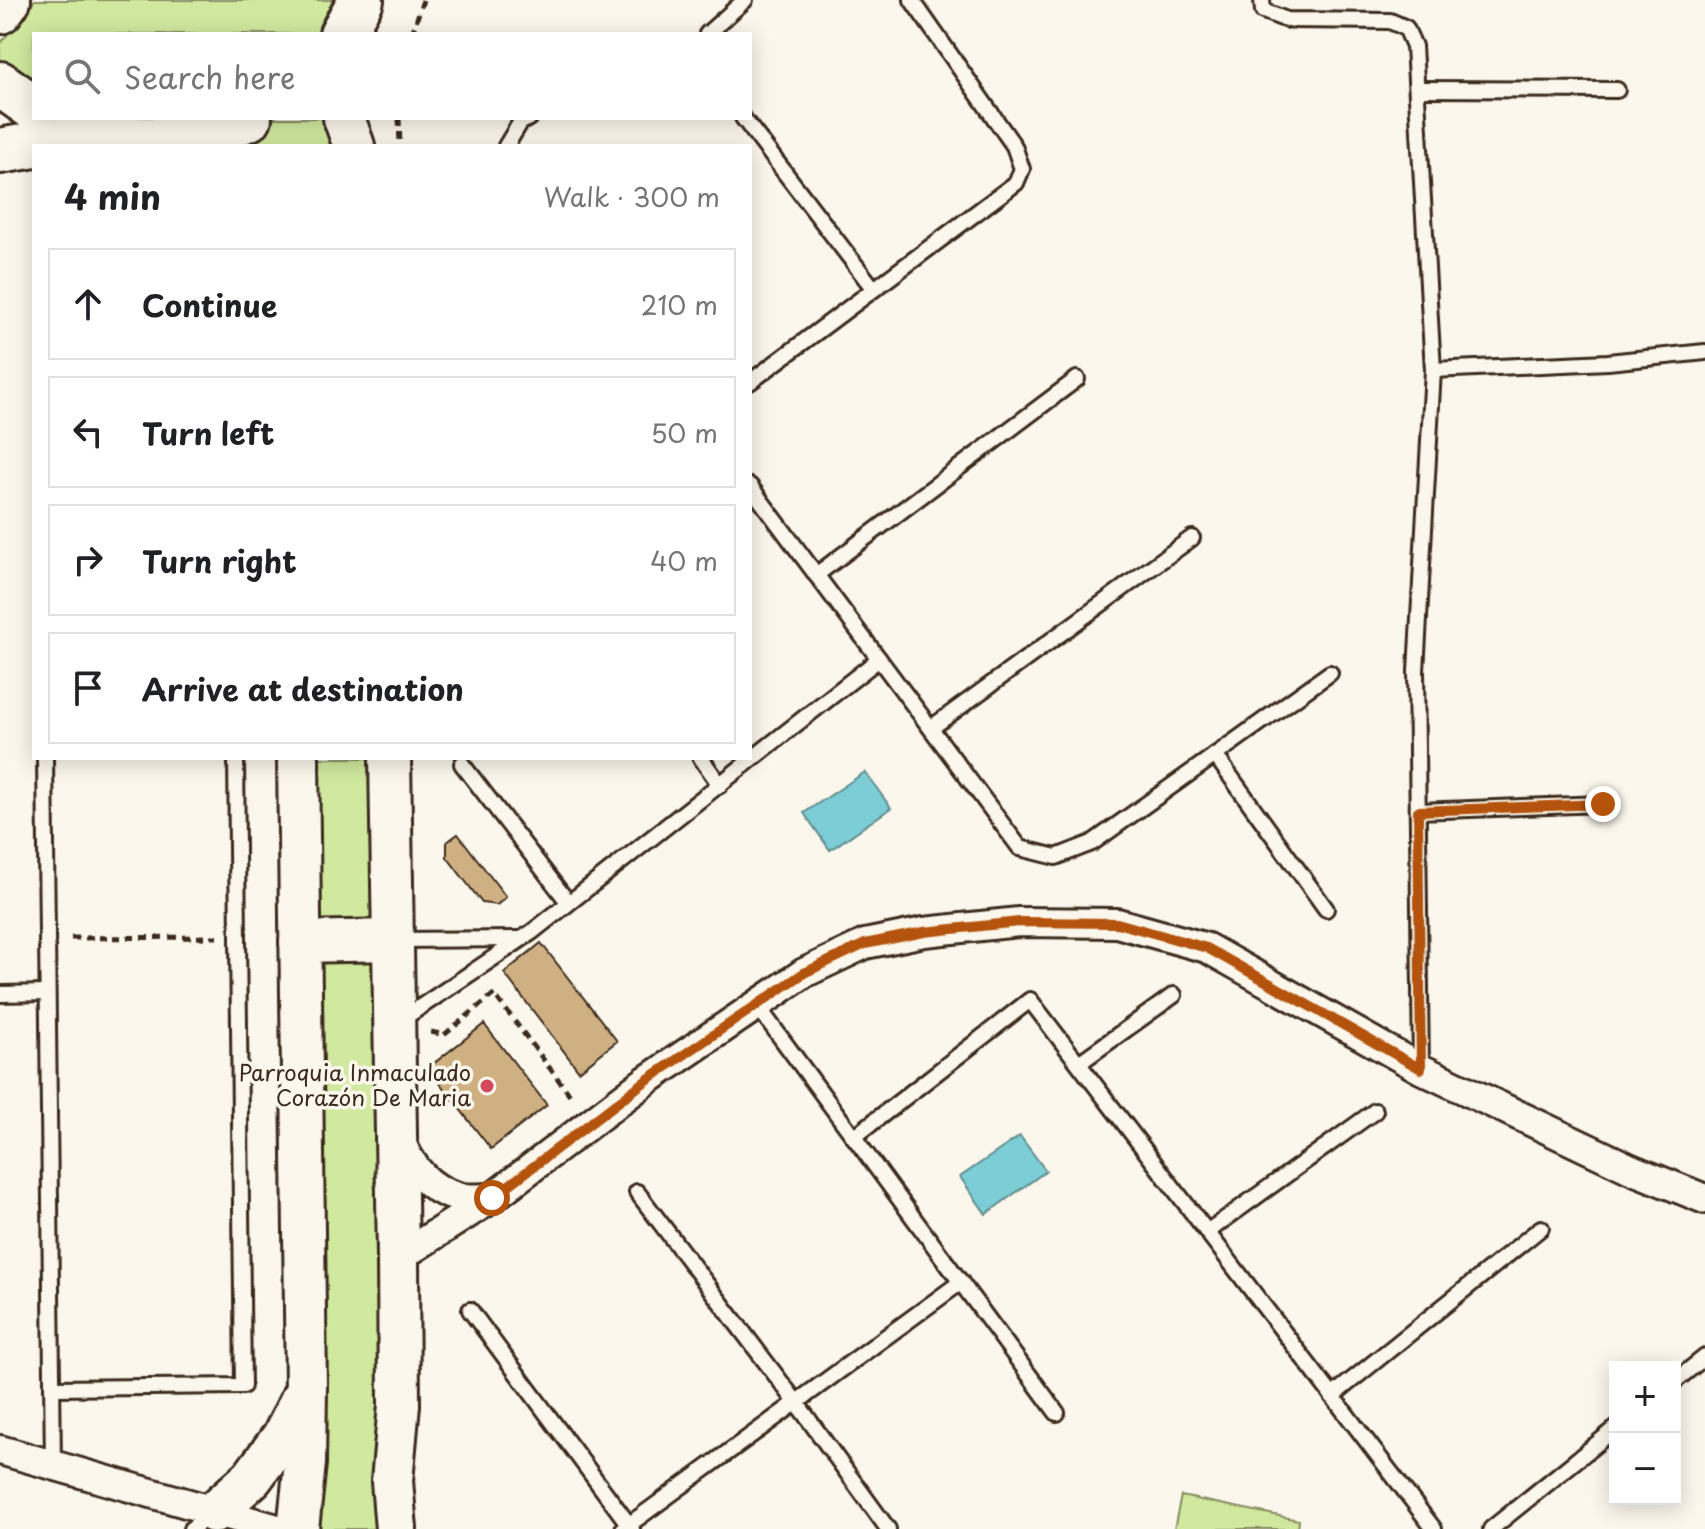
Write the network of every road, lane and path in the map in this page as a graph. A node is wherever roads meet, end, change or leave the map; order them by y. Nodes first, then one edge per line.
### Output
1 (8, 0) edge
2 (361, 0) edge
3 (423, 0) edge
4 (745, 0) edge
5 (912, 0) edge
6 (1262, 0) edge
7 (0, 11) edge
8 (343, 32) edge
9 (413, 32) edge
10 (709, 32) edge
11 (0, 84) edge
12 (1417, 89) junction
13 (1617, 90) dead end
14 (32, 107) edge
15 (57, 120) edge
16 (244, 120) edge
17 (345, 120) edge
18 (399, 120) edge
19 (525, 120) edge
20 (745, 120) edge
21 (115, 138) junction
22 (170, 143) edge
23 (40, 144) edge
24 (353, 144) edge
25 (400, 144) edge
26 (507, 144) edge
27 (32, 145) edge
28 (0, 151) edge
29 (873, 288) junction
30 (1705, 352) edge
31 (1433, 370) junction
32 (1077, 379) dead end
33 (752, 380) edge
34 (752, 489) edge
35 (1192, 538) dead end
36 (816, 575) junction
37 (879, 659) junction
38 (1330, 673) dead end
39 (931, 728) junction
40 (1215, 755) junction
41 (45, 760) edge
42 (236, 760) edge
43 (298, 760) edge
44 (390, 760) edge
45 (702, 760) edge
46 (752, 760) edge
47 (752, 760) edge
48 (462, 764) dead end
49 (720, 785) junction
50 (1603, 804) dead end
51 (1418, 811) junction
52 (568, 902) junction
53 (1326, 909) dead end
54 (238, 937) junction
55 (47, 938) junction
56 (519, 939) junction
57 (392, 940) junction
58 (300, 942) junction
59 (47, 993) junction
60 (0, 994) edge
61 (1174, 995) dead end
62 (756, 1004) junction
63 (394, 1024) junction
64 (1079, 1063) junction
65 (1421, 1069) junction
66 (1375, 1111) dead end
67 (590, 1122) junction
68 (396, 1131) junction
69 (854, 1137) junction
70 (637, 1192) dead end
71 (492, 1198) junction
72 (1705, 1199) edge
73 (1541, 1228) dead end
74 (1207, 1232) junction
75 (398, 1258) junction
76 (961, 1282) junction
77 (470, 1310) dead end
78 (1705, 1357) edge
79 (1681, 1376) edge
80 (52, 1388) junction
81 (306, 1388) junction
82 (1332, 1396) junction
83 (796, 1402) junction
84 (1057, 1413) dead end
85 (1610, 1433) edge
86 (0, 1450) edge
87 (53, 1465) junction
88 (202, 1521) edge
89 (628, 1528) edge
90 (277, 1529) edge
91 (298, 1529) edge
92 (396, 1529) edge
93 (888, 1529) edge
94 (1434, 1529) edge
95 (1491, 1529) edge

1 - 7 highway
2 - 8 highway
3 - 9 path
4 - 10 lane
5 - 29 lane
6 - 12 lane
11 - 14 highway
12 - 13 lane
12 - 31 lane
15 - 21 highway
16 - 22 highway
17 - 24 main road
18 - 25 path
19 - 26 lane
20 - 29 lane
21 - 22 highway
21 - 23 highway
27 - 28 highway
29 - 33 lane
30 - 31 lane
31 - 51 lane
32 - 36 lane
34 - 36 lane
35 - 39 lane
36 - 37 lane
37 - 39 lane
37 - 47 lane
38 - 40 lane
39 - 40 lane
40 - 53 lane
41 - 55 lane
42 - 54 lane
43 - 58 main road
44 - 57 main road
45 - 49 lane
46 - 49 lane
48 - 52 lane
49 - 52 lane
50 - 51 lane
51 - 65 lane
52 - 56 lane
54 - 55 path
54 - 80 lane
55 - 59 lane
56 - 57 lane
56 - 63 lane
57 - 58 main road
57 - 63 main road
58 - 81 main road
59 - 60 lane
59 - 80 lane
61 - 64 lane
62 - 65 street
62 - 67 street
62 - 69 lane
63 - 67 path
63 - 68 main road
64 - 69 lane
64 - 74 lane
65 - 72 street
66 - 74 lane
67 - 71 street
68 - 71 street
68 - 75 main road
69 - 76 lane
70 - 83 lane
71 - 75 street
73 - 82 lane
74 - 82 lane
75 - 92 main road
76 - 83 lane
76 - 84 lane
77 - 89 lane
78 - 79 lane
80 - 87 lane
81 - 88 main road
81 - 91 main road
82 - 94 lane
83 - 89 lane
83 - 93 lane
85 - 95 lane
86 - 87 street
87 - 88 street
88 - 90 street

